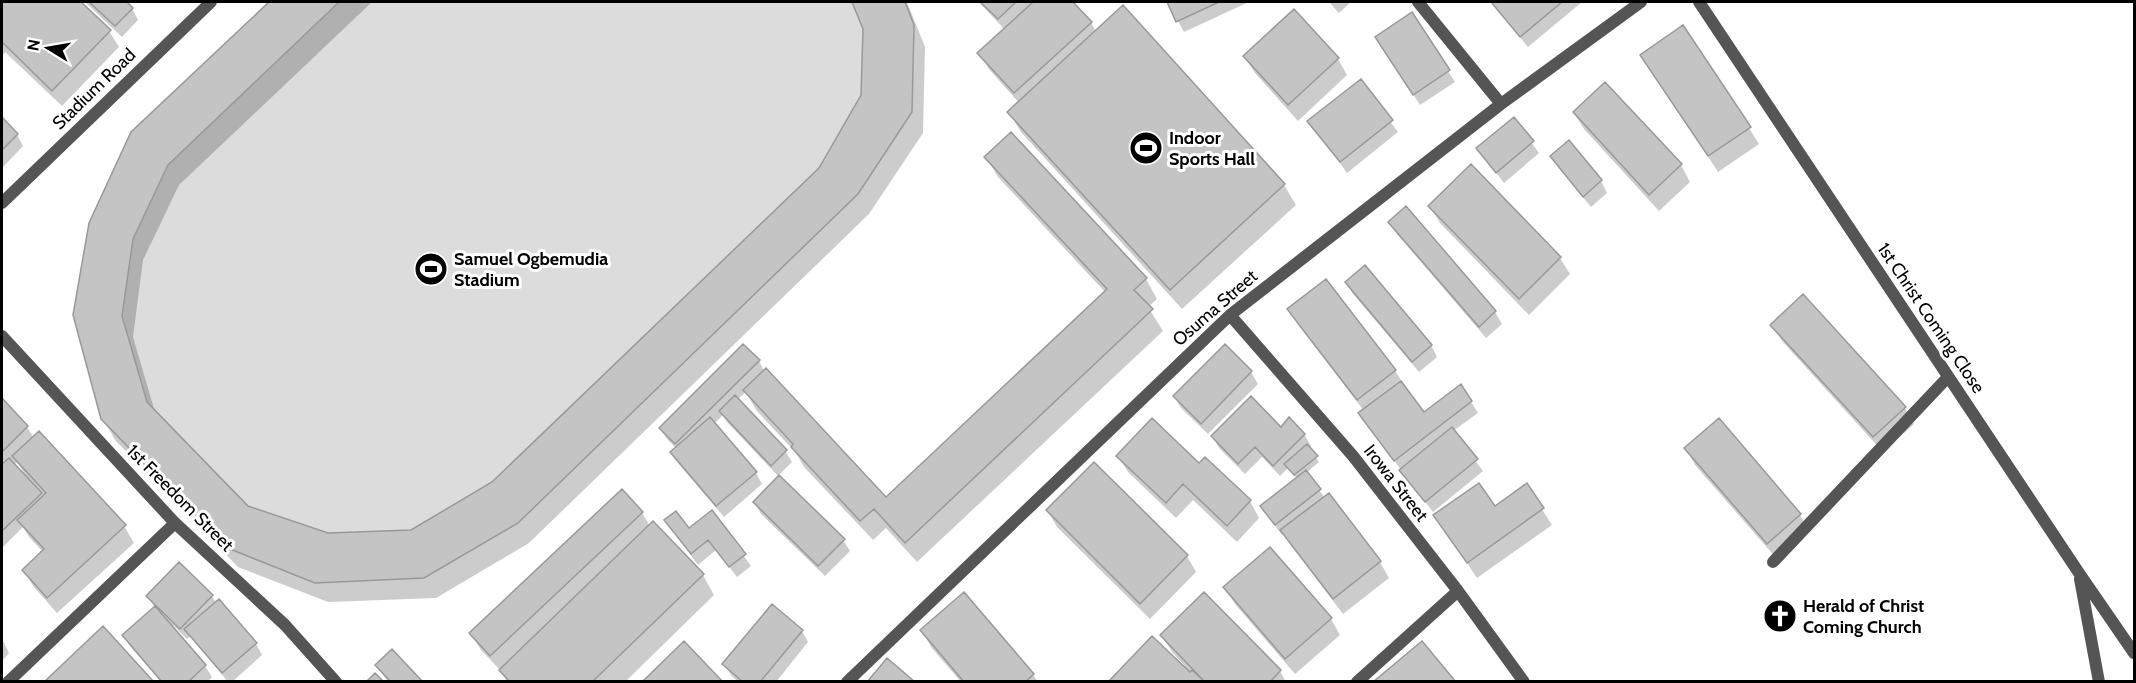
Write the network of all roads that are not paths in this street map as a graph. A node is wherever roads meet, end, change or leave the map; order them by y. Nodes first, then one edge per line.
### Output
1 (211, 2) edge
2 (1418, 2) edge
3 (1641, 2) edge
4 (1699, 2) edge
5 (1501, 104) junction
6 (2, 203) edge
7 (1230, 315) junction
8 (2, 336) edge
9 (1948, 377) junction
10 (175, 523) junction
11 (1773, 562) dead end
12 (2079, 573) junction
13 (1458, 591) junction
14 (2134, 653) edge
15 (8, 681) edge
16 (336, 681) edge
17 (846, 681) edge
18 (1357, 681) edge
19 (1524, 681) edge
20 (2099, 681) edge

1 - 6 street, Stadium Road
2 - 5 street
3 - 5 street, Osuma Street
4 - 9 street, 1st Christ Coming Close
5 - 7 street, Osuma Street
7 - 13 street, Irowa Street
7 - 17 street, Osuma Street
8 - 10 street, 1st Freedom Street
9 - 11 street
9 - 12 street, 1st Christ Coming Close
10 - 15 street
10 - 16 street, 1st Freedom Street
12 - 14 street, 1st Christ Coming Close
12 - 20 street
13 - 18 street
13 - 19 street, Irowa Street

